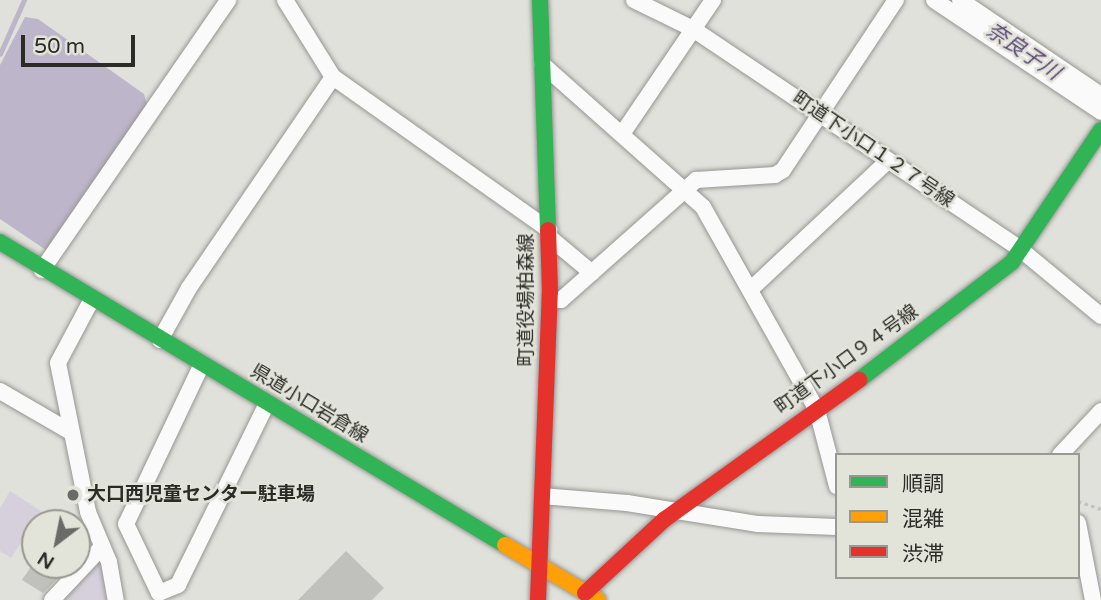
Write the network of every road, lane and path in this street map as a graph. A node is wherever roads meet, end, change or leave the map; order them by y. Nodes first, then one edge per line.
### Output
1 (228, 0) edge
2 (285, 0) edge
3 (540, 0) edge
4 (634, 0) edge
5 (713, 0) edge
6 (895, 0) edge
7 (934, 0) edge
8 (960, 0) edge
9 (693, 29) junction
10 (542, 64) junction
11 (333, 76) junction
12 (1101, 95) edge
13 (1101, 112) edge
14 (819, 114) junction
15 (1101, 130) edge
16 (622, 134) junction
17 (888, 161) junction
18 (686, 189) junction
19 (549, 233) junction
20 (0, 242) edge
21 (1020, 249) junction
22 (42, 270) junction
23 (592, 273) junction
24 (751, 289) junction
25 (92, 299) junction
26 (550, 300) junction
27 (1101, 315) edge
28 (160, 340) junction
29 (202, 365) junction
30 (0, 391) edge
31 (267, 403) junction
32 (817, 411) junction
33 (1101, 411) edge
34 (69, 431) junction
35 (1062, 453) edge
36 (835, 478) edge
37 (542, 496) junction
38 (1080, 502) edge
39 (1101, 509) edge
40 (675, 513) junction
41 (835, 527) edge
42 (1080, 533) edge
43 (101, 548) junction
44 (538, 565) junction
45 (592, 596) edge
46 (52, 600) edge
47 (116, 600) edge
48 (538, 600) edge
49 (1093, 600) edge

1 - 22 street
2 - 11 street
3 - 10 street, 町道役場柏森線
4 - 9 street, 町道下小口１２７号線
5 - 9 street
6 - 14 street
7 - 13 street
8 - 12 street
9 - 14 street, 町道下小口１２７号線
9 - 16 street
10 - 16 street
10 - 19 street, 町道役場柏森線
11 - 19 street
11 - 28 street
14 - 17 street, 町道下小口１２７号線
14 - 18 street
15 - 21 street, 町道下小口９４号線
16 - 18 street
17 - 21 street, 町道下小口１２７号線
17 - 24 street
18 - 23 street
18 - 24 street
19 - 23 street
19 - 26 street, 町道役場柏森線
20 - 22 street, 県道小口岩倉線
21 - 27 street, 町道下小口１２７号線
21 - 32 street, 町道下小口９４号線
22 - 25 street, 県道小口岩倉線
23 - 26 street
24 - 32 street
25 - 28 street, 県道小口岩倉線
25 - 34 street
26 - 37 street, 町道役場柏森線
28 - 29 street, 県道小口岩倉線
29 - 31 street, 県道小口岩倉線
29 - 31 street
30 - 34 street
31 - 44 street, 県道小口岩倉線
32 - 36 street
32 - 40 street, 町道下小口９４号線
33 - 35 street
34 - 43 street
37 - 40 street
37 - 44 street, 町道役場柏森線
38 - 39 path
40 - 41 street
40 - 45 street, 町道下小口９４号線
42 - 49 street
43 - 46 street
43 - 47 street
44 - 45 street, 県道小口岩倉線
44 - 48 street, 町道役場柏森線

